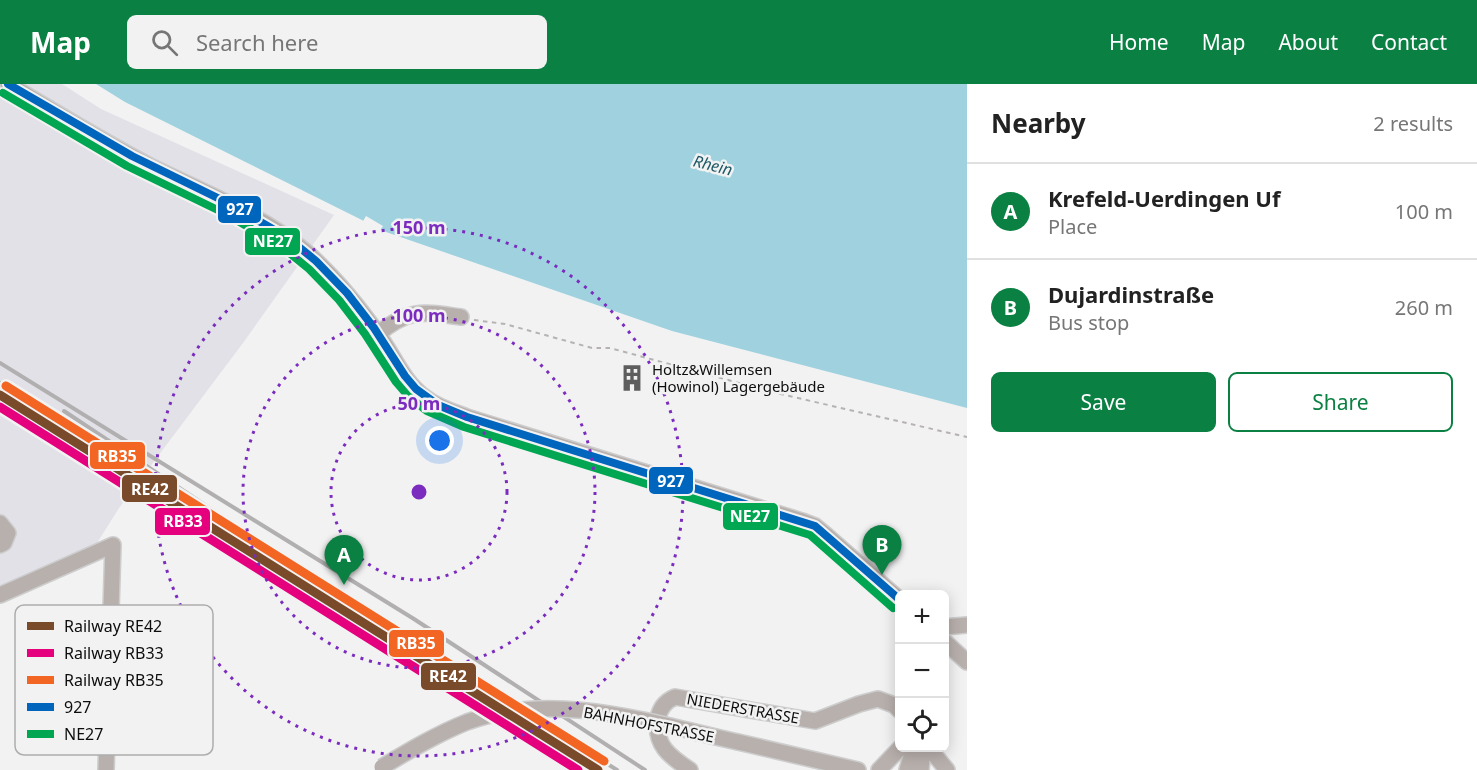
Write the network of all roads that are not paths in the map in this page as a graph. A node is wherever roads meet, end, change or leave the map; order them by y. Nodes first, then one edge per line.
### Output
1 (9, 84) edge
2 (461, 317) road end
3 (378, 334) junction
4 (0, 524) edge
5 (0, 545) edge
6 (0, 595) edge
7 (895, 596) edge
8 (111, 605) edge
9 (967, 625) edge
10 (949, 627) edge
11 (948, 644) edge
12 (967, 662) edge
13 (895, 706) edge
14 (895, 752) edge
15 (910, 752) edge
16 (923, 752) edge
17 (933, 752) edge
18 (106, 755) edge
19 (380, 768) edge
20 (106, 770) edge
21 (690, 770) edge
22 (858, 770) edge
23 (879, 770) edge
24 (907, 770) edge
25 (921, 770) edge
26 (947, 770) edge

1 - 3 street
2 - 3 street
3 - 7 street
4 - 5 street
6 - 8 street
9 - 10 street
11 - 12 street
13 - 21 street, NIEDERSTRASSE
14 - 23 street
15 - 24 street
16 - 25 street
17 - 26 street
18 - 20 street
19 - 22 street, BAHNHOFSTRASSE, bridge

